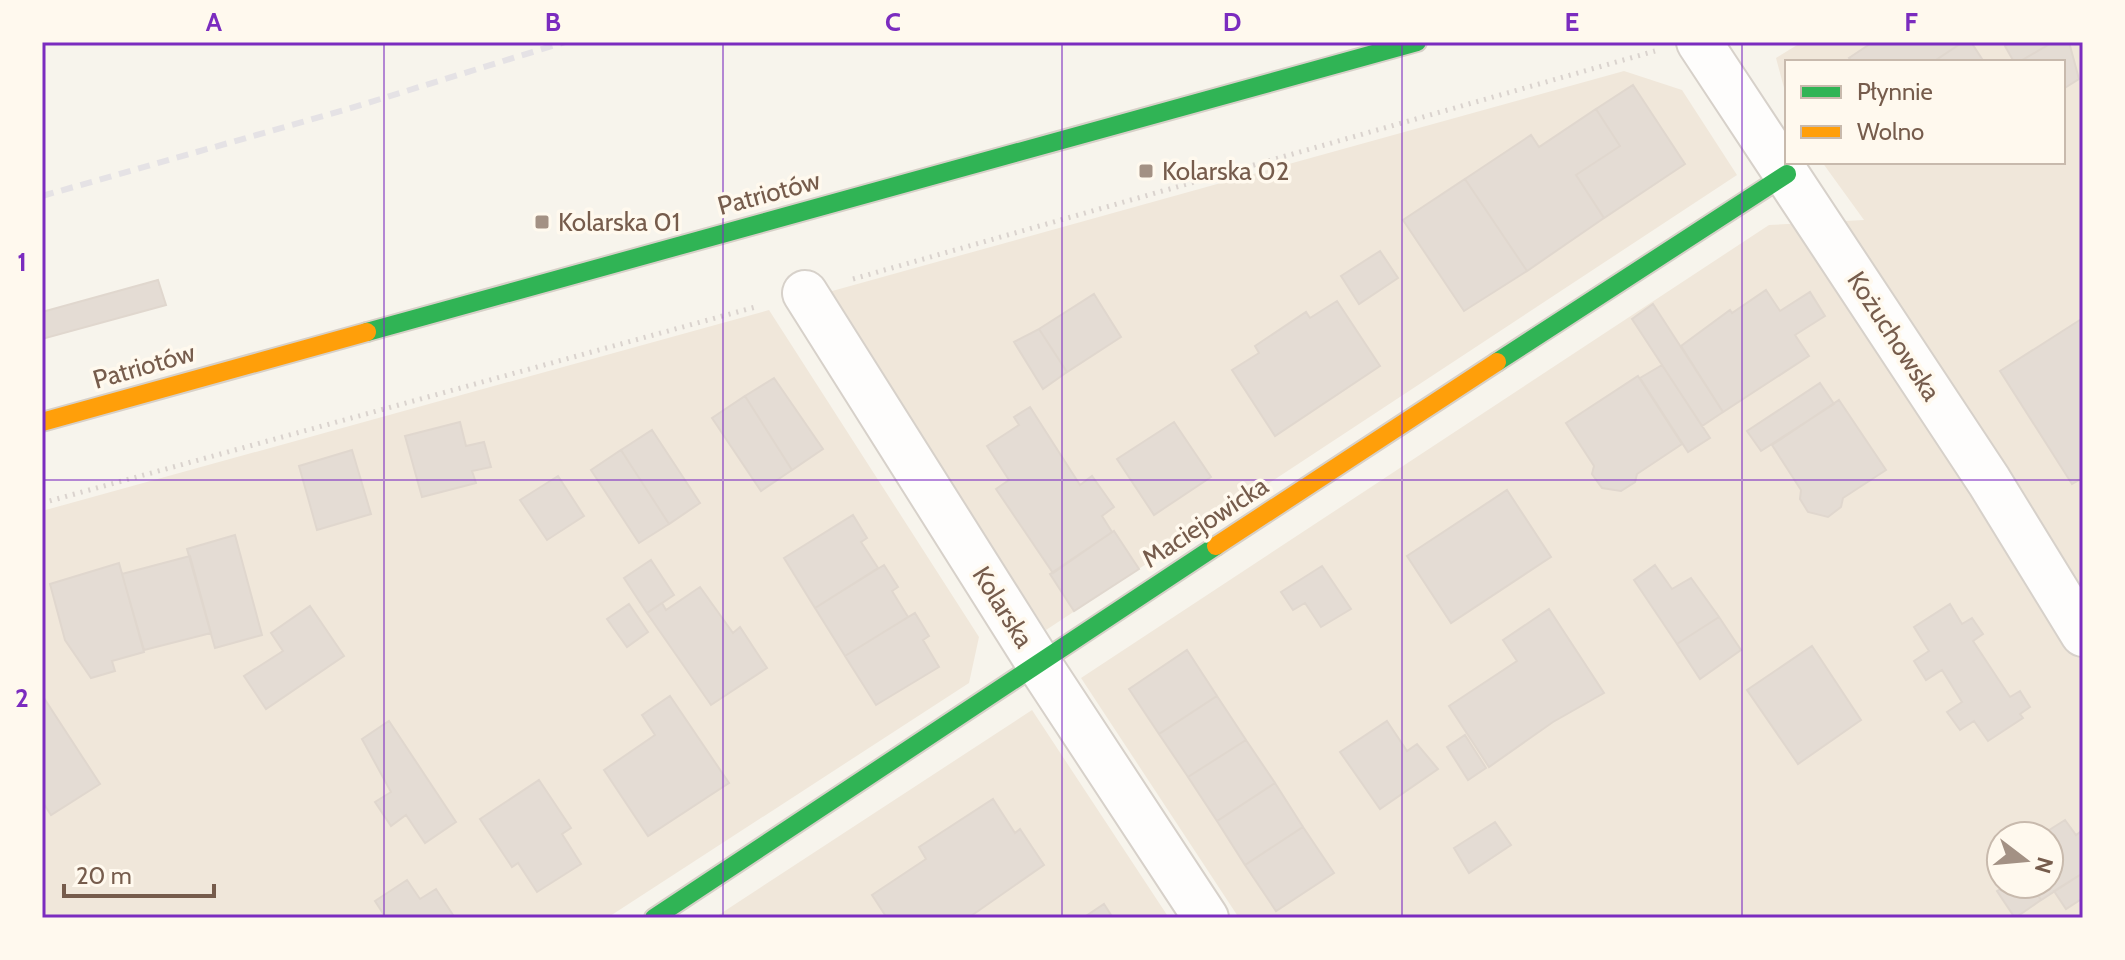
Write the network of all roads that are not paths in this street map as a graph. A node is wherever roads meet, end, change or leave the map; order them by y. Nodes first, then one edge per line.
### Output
1 (1417, 42) edge
2 (1699, 42) edge
3 (1787, 174) junction
4 (805, 293) road end
5 (42, 422) edge
6 (2083, 634) edge
7 (1039, 664) junction
8 (654, 918) edge
9 (1206, 918) edge

1 - 5 main road, Patriotów
2 - 3 street, Kożuchowska
3 - 6 street, Kożuchowska
3 - 7 main road, Maciejowicka
4 - 7 street, Kolarska
7 - 8 main road, Maciejowicka
7 - 9 street, Kolarska

